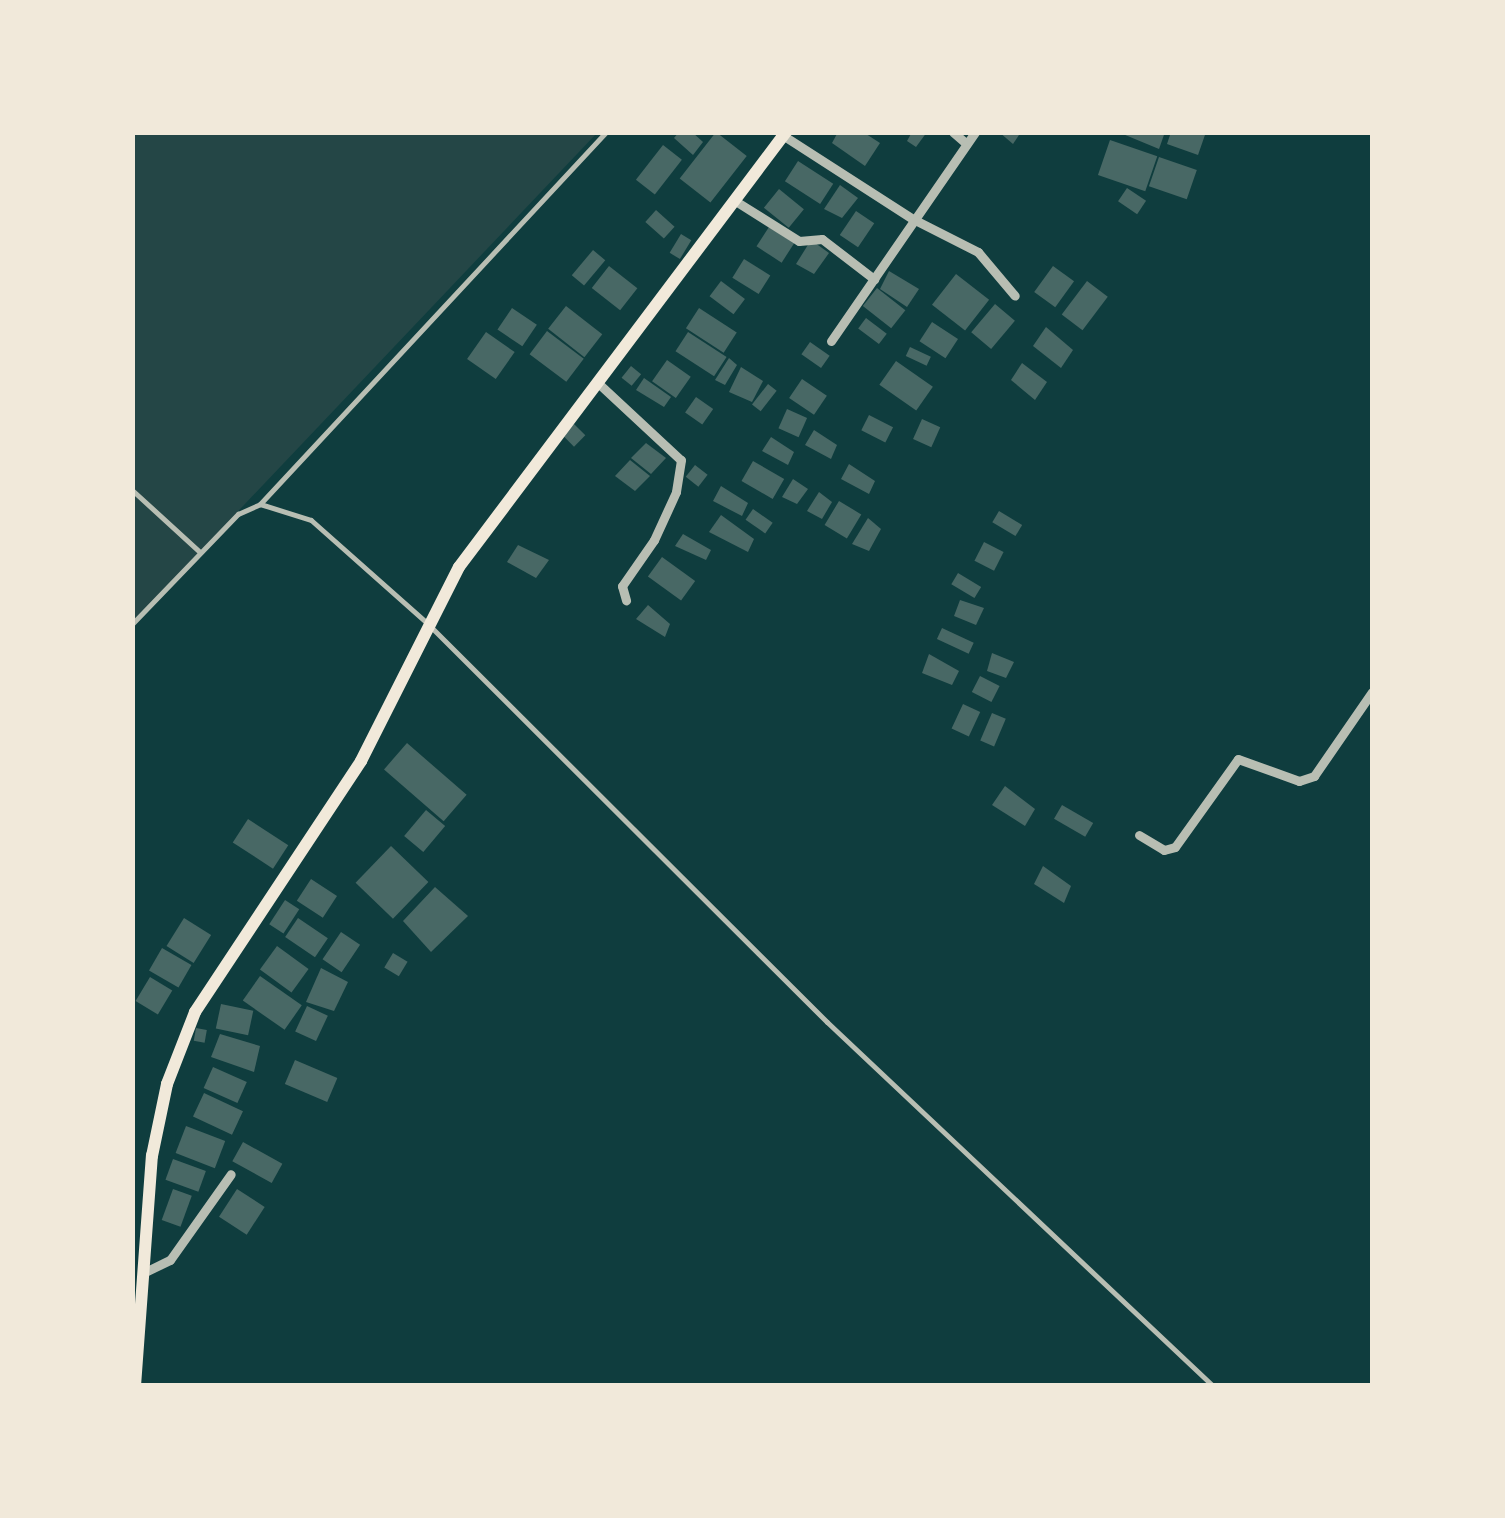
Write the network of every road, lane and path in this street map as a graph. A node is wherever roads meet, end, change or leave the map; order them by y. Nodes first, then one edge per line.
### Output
1 (606, 132) edge
2 (953, 132) edge
3 (975, 132) edge
4 (785, 134) edge
5 (967, 144) junction
6 (737, 202) junction
7 (913, 220) junction
8 (874, 280) junction
9 (1014, 296) dead end
10 (831, 340) dead end
11 (598, 383) junction
12 (132, 490) edge
13 (260, 504) junction
14 (200, 552) junction
15 (626, 600) dead end
16 (427, 623) junction
17 (132, 624) edge
18 (1372, 692) edge
19 (1139, 835) dead end
20 (230, 1174) dead end
21 (142, 1274) junction
22 (134, 1386) edge
23 (1213, 1386) edge

1 - 13 lane
2 - 5 street
3 - 5 street
4 - 6 main road
4 - 7 street
5 - 7 street
6 - 8 street
6 - 11 main road
7 - 8 street
7 - 9 street
8 - 10 street
11 - 15 street
11 - 16 main road
12 - 14 lane
13 - 14 lane
13 - 16 lane
14 - 17 lane
16 - 21 main road
16 - 23 lane
18 - 19 street
20 - 21 street
21 - 22 main road

